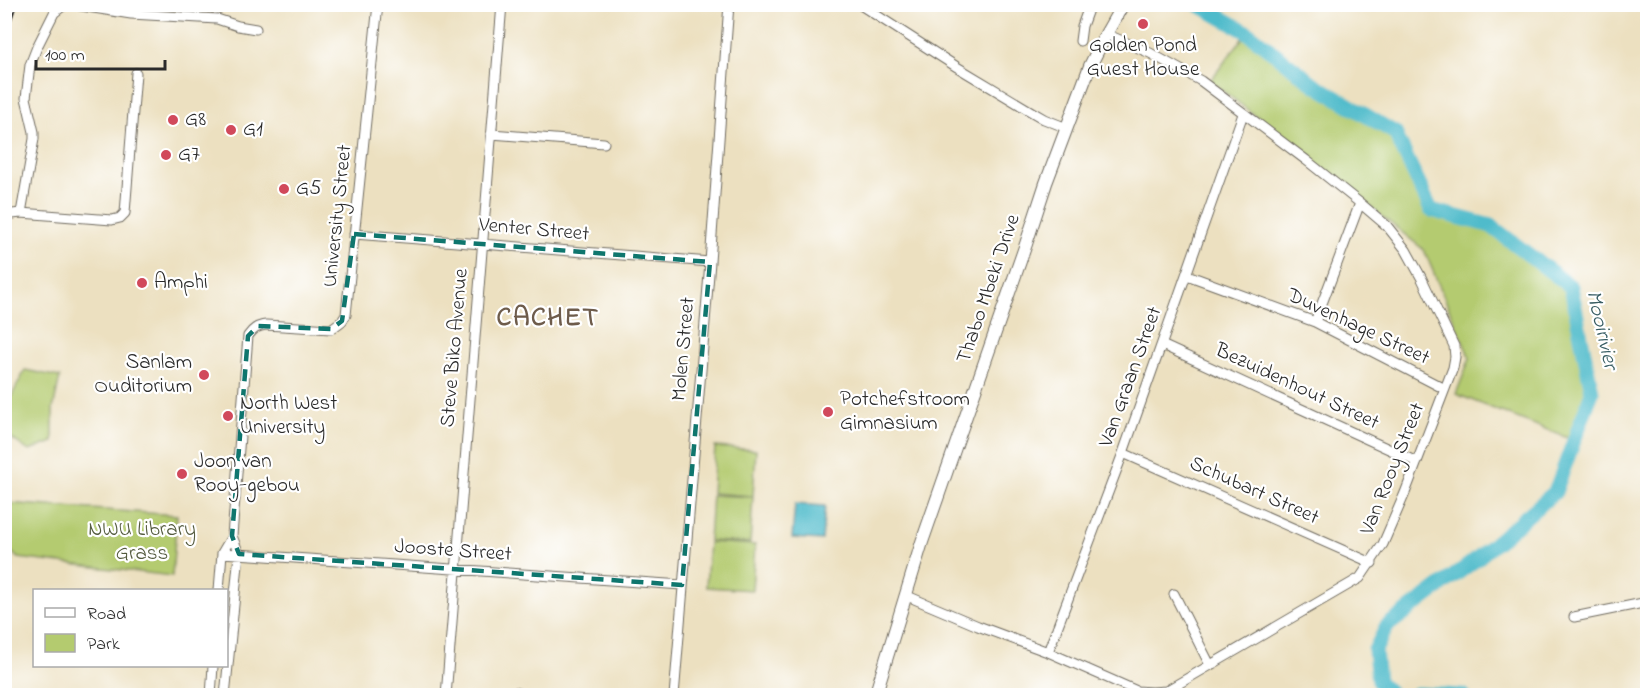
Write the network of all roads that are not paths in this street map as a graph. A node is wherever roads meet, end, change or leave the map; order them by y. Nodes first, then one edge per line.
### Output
1 (68, 4) edge
2 (378, 4) edge
3 (502, 4) edge
4 (729, 4) edge
5 (859, 4) edge
6 (1090, 4) edge
7 (1123, 4) edge
8 (256, 29) dead end
9 (1106, 34) junction
10 (1080, 41) dead end
11 (136, 73) dead end
12 (1243, 114) junction
13 (1067, 128) junction
14 (491, 134) junction
15 (604, 142) dead end
16 (1360, 203) junction
17 (21, 213) junction
18 (4, 215) edge
19 (354, 234) junction
20 (482, 244) junction
21 (710, 262) junction
22 (1187, 275) junction
23 (1315, 322) junction
24 (1161, 345) junction
25 (1445, 388) junction
26 (1123, 453) junction
27 (1417, 462) junction
28 (232, 536) junction
29 (222, 553) junction
30 (239, 554) junction
31 (1372, 563) junction
32 (455, 569) junction
33 (682, 585) junction
34 (219, 589) edge
35 (1174, 594) dead end
36 (905, 595) junction
37 (1647, 602) edge
38 (1574, 616) dead end
39 (1048, 652) junction
40 (1210, 665) junction
41 (228, 666) edge
42 (213, 667) edge
43 (228, 667) edge
44 (211, 696) edge
45 (225, 696) edge
46 (446, 696) edge
47 (674, 696) edge
48 (875, 696) edge

1 - 8 street
1 - 17 street
2 - 19 street, University Street
3 - 14 street, Steve Biko Avenue
4 - 21 street, Molen Street
5 - 13 street
6 - 10 street
7 - 9 main road, Thabo Mbeki Drive
9 - 12 street, Van Rooy Street
9 - 13 main road, Thabo Mbeki Drive
11 - 17 street
12 - 16 street, Van Rooy Street
12 - 22 street, Van Graan Street
13 - 36 main road, Thabo Mbeki Drive
14 - 15 street
14 - 20 street, Steve Biko Avenue
16 - 23 street
16 - 25 street, Van Rooy Street
17 - 18 street
19 - 20 street, Venter Street
19 - 28 street, University Street
20 - 21 street, Venter Street
20 - 32 street, Steve Biko Avenue
21 - 33 street, Molen Street
22 - 23 street, Duvenhage Street
22 - 24 street, Van Graan Street
23 - 25 street, Duvenhage Street
24 - 26 street, Van Graan Street
24 - 27 street, Bezuidenhout Street
25 - 27 street, Van Rooy Street
26 - 31 street, Schubart Street
26 - 39 street, Van Graan Street
27 - 31 street, Van Rooy Street
28 - 29 street
28 - 30 street
29 - 30 street, Jooste Street
29 - 34 street
30 - 32 street, Jooste Street
30 - 41 street
31 - 40 street, Van Rooy Street
32 - 33 street, Jooste Street
32 - 46 street, Steve Biko Avenue
33 - 47 street, Molen Street
35 - 40 street
36 - 39 street, Van Rooy Street
36 - 48 main road, Thabo Mbeki Drive
37 - 38 street
39 - 40 street, Van Rooy Street
42 - 44 street
43 - 45 street

